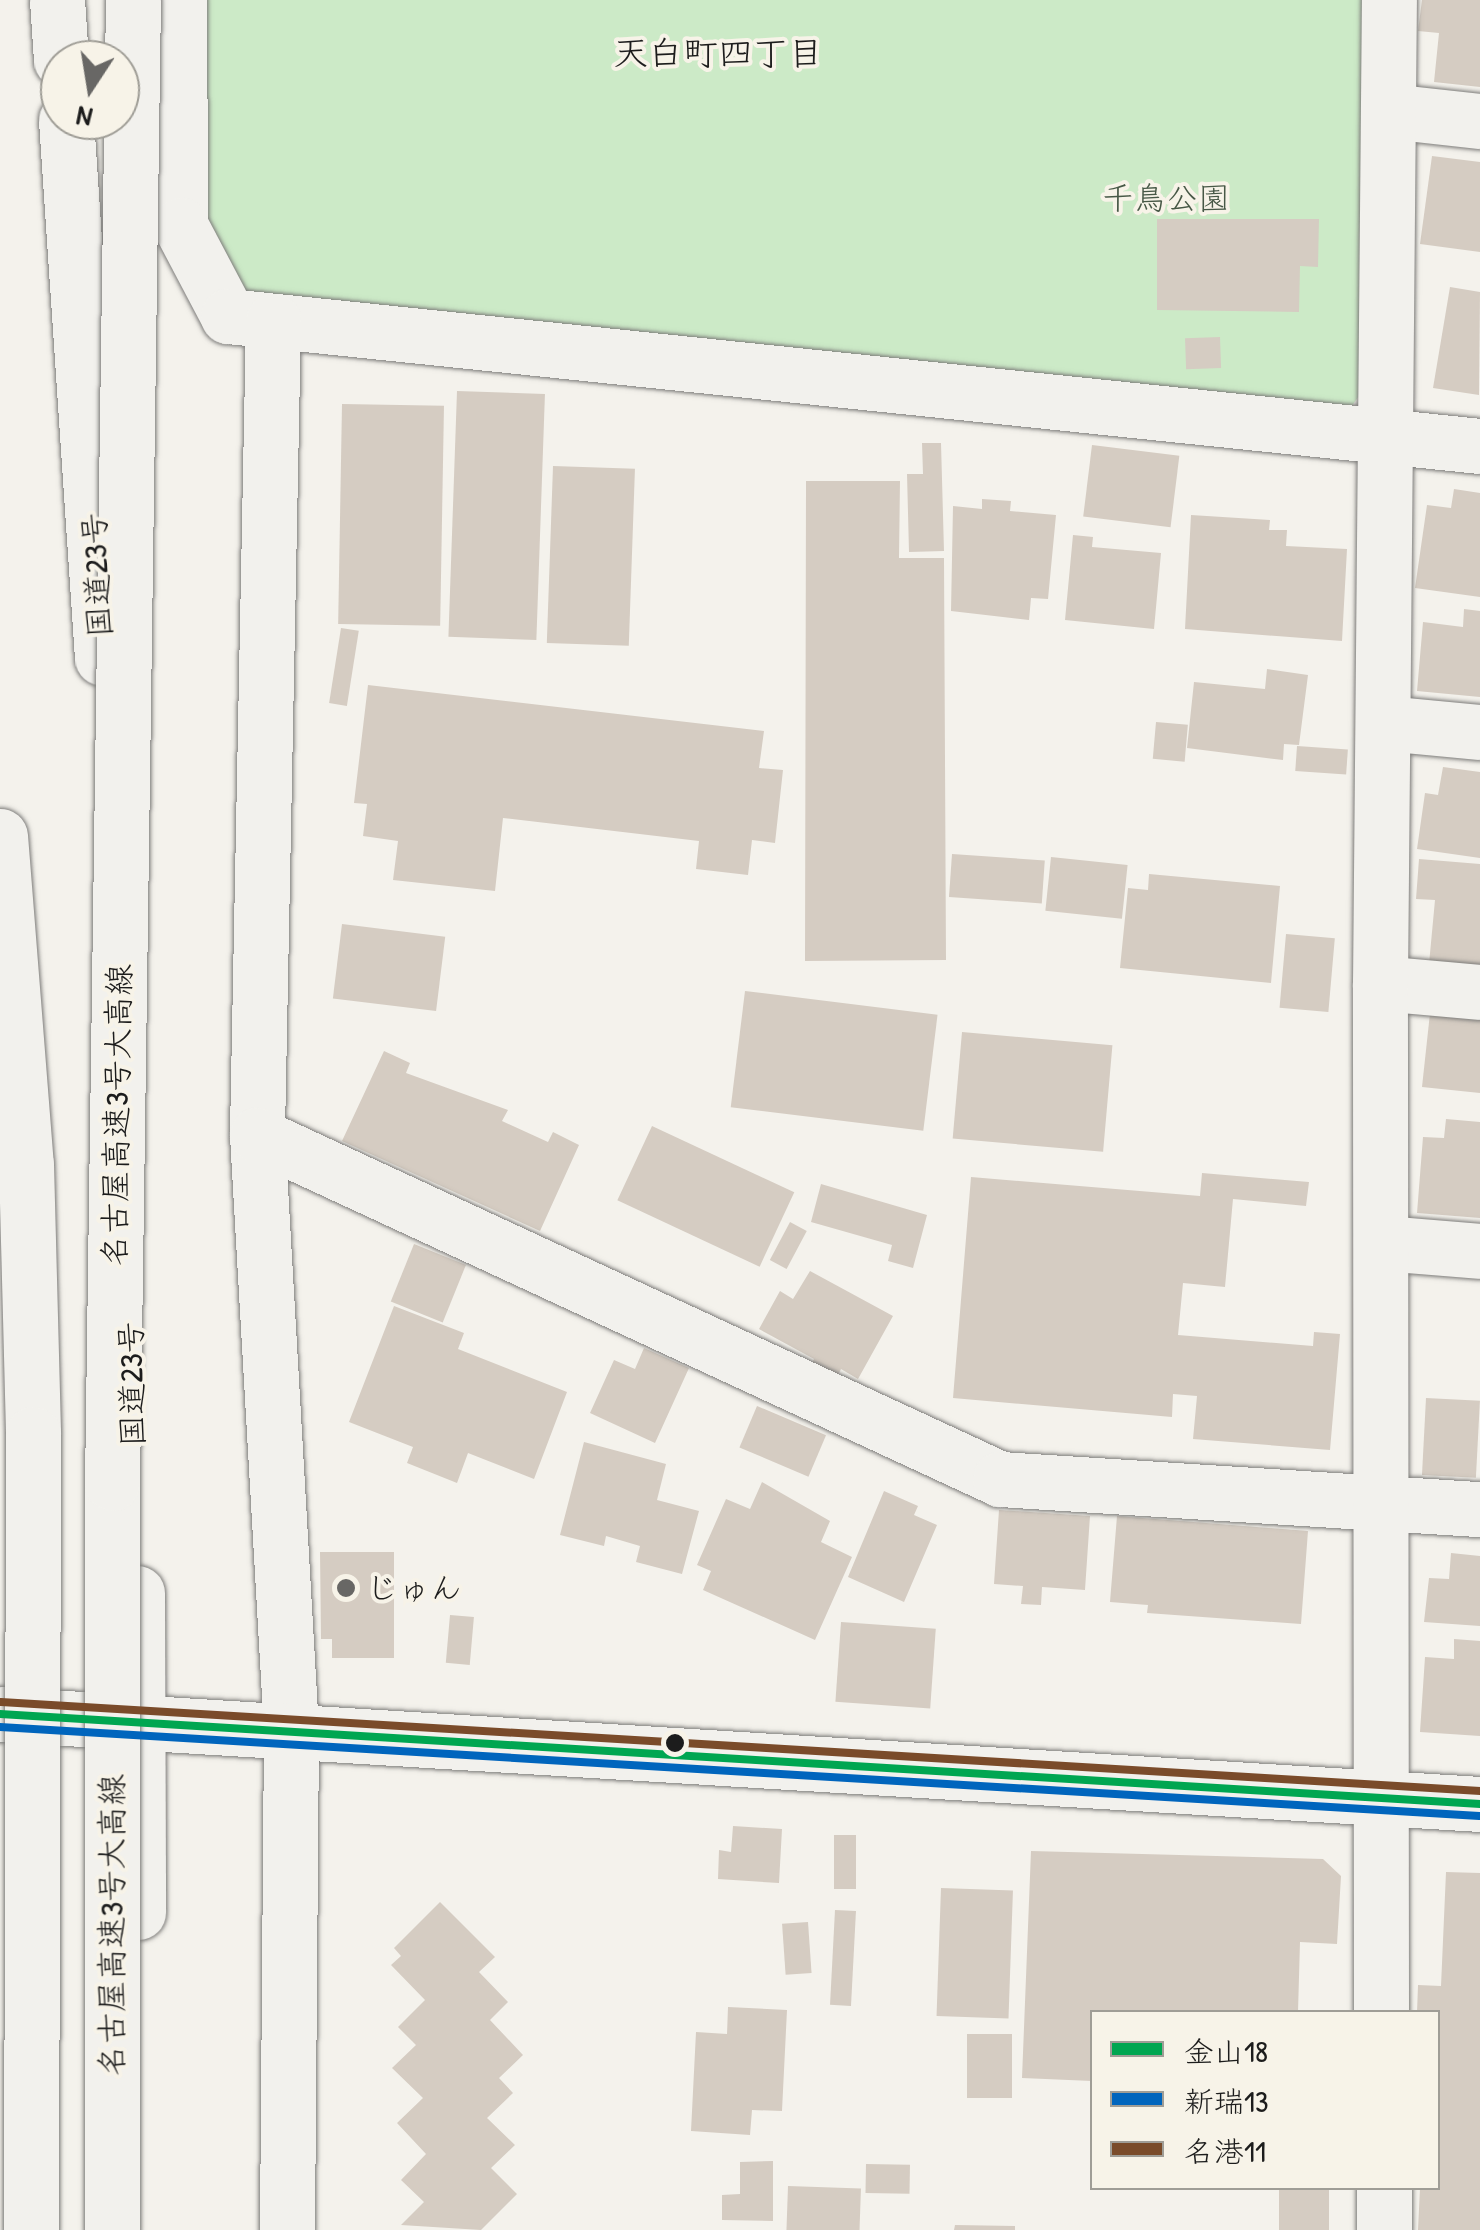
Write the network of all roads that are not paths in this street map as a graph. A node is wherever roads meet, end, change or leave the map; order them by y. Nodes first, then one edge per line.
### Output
1 (57, 0) edge
2 (133, 0) edge
3 (179, 0) edge
4 (1389, 0) edge
5 (60, 40) edge
6 (1388, 111) junction
7 (1480, 121) edge
8 (67, 140) edge
9 (251, 318) junction
10 (1385, 437) junction
11 (1480, 446) edge
12 (1384, 723) junction
13 (1480, 732) edge
14 (0, 836) edge
15 (1380, 982) junction
16 (1480, 992) edge
17 (256, 1135) junction
18 (1383, 1244) junction
19 (1480, 1252) edge
20 (1381, 1501) junction
21 (1480, 1509) edge
22 (0, 1714) edge
23 (141, 1721) junction
24 (291, 1730) junction
25 (1378, 1798) junction
26 (1480, 1804) edge
27 (1381, 2010) edge
28 (1384, 2190) edge
29 (31, 2230) edge
30 (112, 2230) edge
31 (134, 2230) edge
32 (287, 2230) edge
33 (1384, 2230) edge

1 - 5 main road
2 - 30 main road, 名古屋高速3号大高線, bridge
3 - 9 main road
4 - 6 main road
6 - 7 main road
6 - 10 main road
8 - 23 main road, 国道23号
9 - 10 main road
9 - 17 main road
10 - 11 main road
10 - 12 main road
12 - 13 main road
12 - 15 main road
14 - 29 main road, bridge
15 - 16 main road
15 - 18 main road
17 - 20 main road
17 - 24 main road
18 - 19 main road
18 - 20 main road
20 - 21 main road
20 - 25 main road
22 - 23 main road
23 - 24 main road
23 - 31 main road, 国道23号
24 - 25 main road
24 - 32 main road
25 - 26 main road
25 - 27 main road
28 - 33 main road

